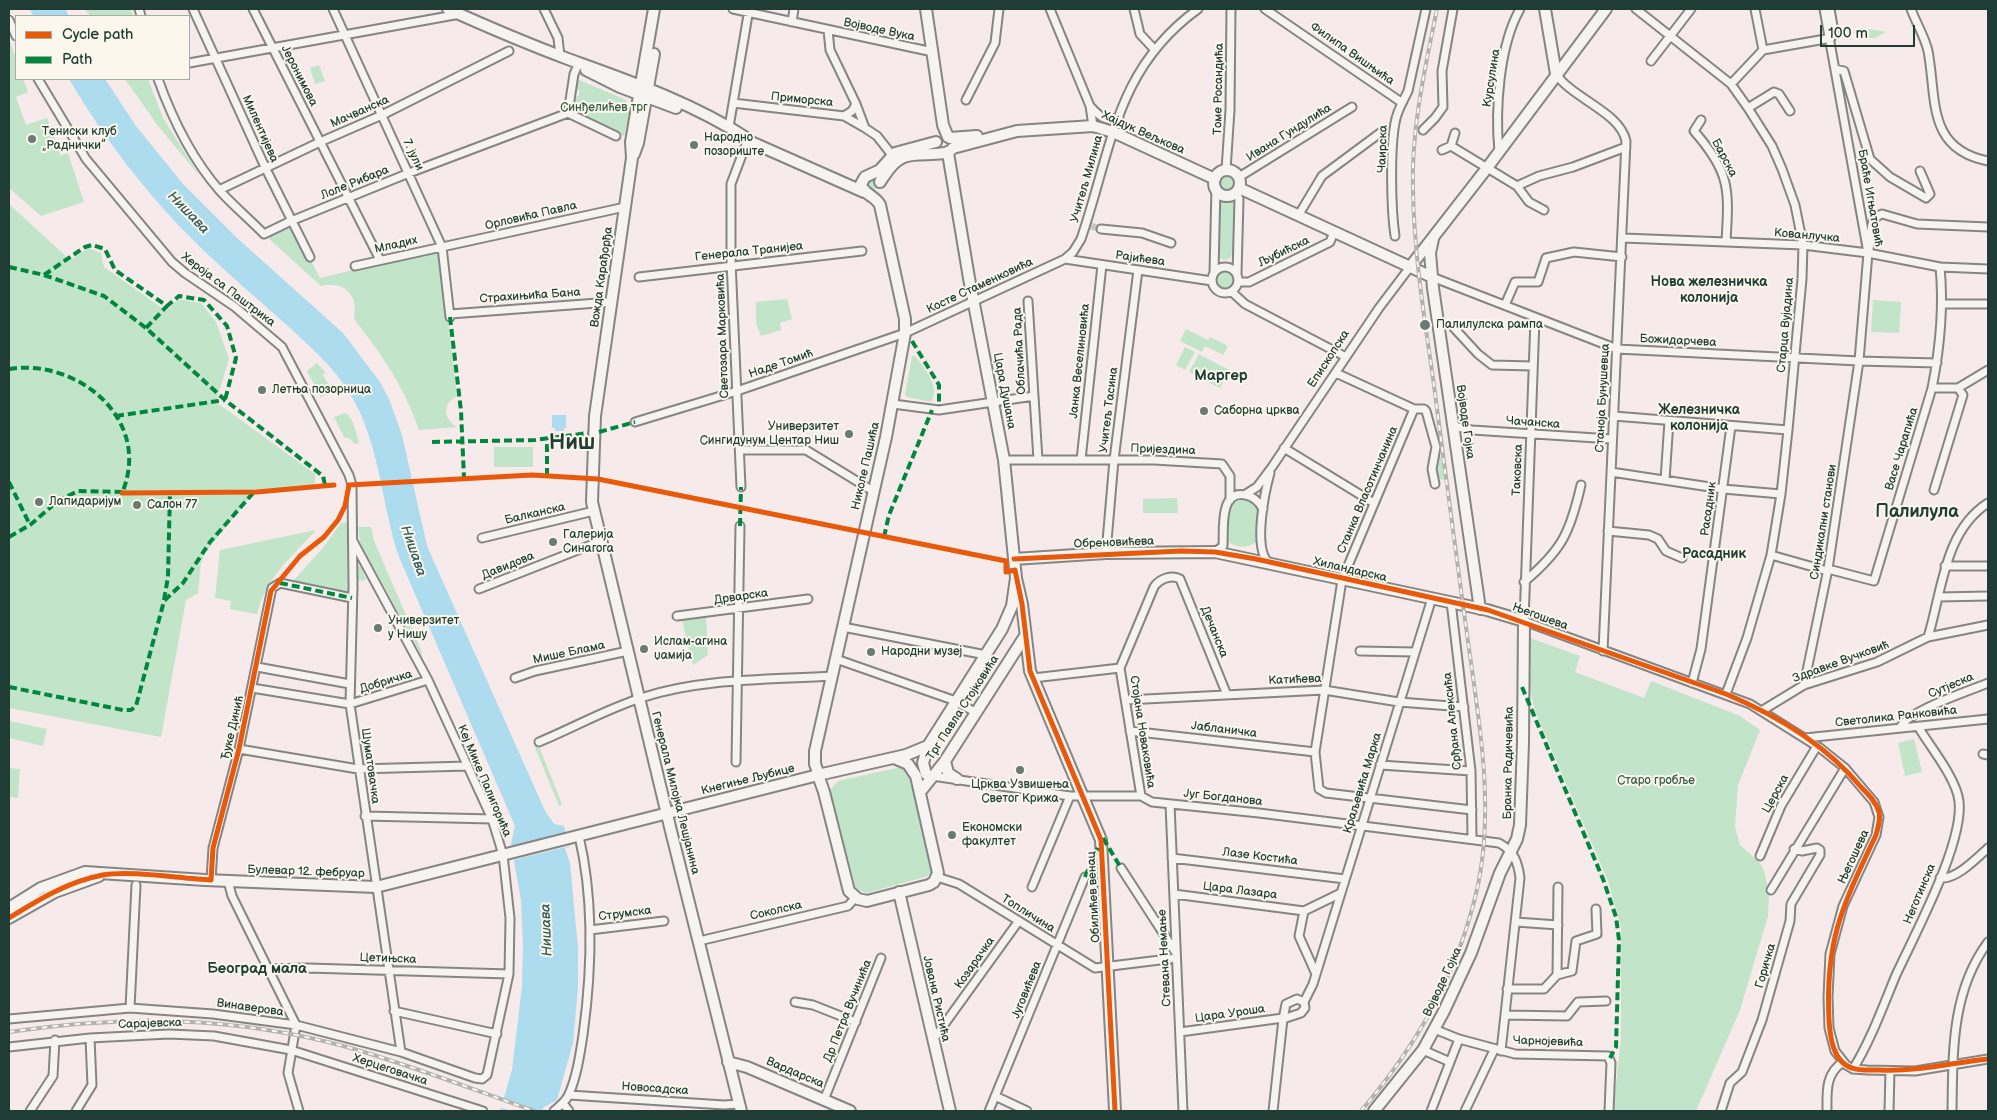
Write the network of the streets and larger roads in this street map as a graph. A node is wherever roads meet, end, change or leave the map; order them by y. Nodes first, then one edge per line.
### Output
1 (193, 9) edge
2 (254, 9) edge
3 (333, 9) edge
4 (448, 9) edge
5 (544, 9) edge
6 (654, 9) edge
7 (658, 9) edge
8 (733, 9) edge
9 (794, 9) edge
10 (926, 9) edge
11 (1000, 9) edge
12 (1050, 9) edge
13 (1134, 9) edge
14 (1198, 9) edge
15 (1231, 9) edge
16 (1265, 9) edge
17 (1426, 9) edge
18 (1453, 9) edge
19 (1520, 9) edge
20 (1545, 9) edge
21 (1606, 9) edge
22 (1636, 9) edge
23 (1691, 9) edge
24 (1755, 9) edge
25 (1824, 9) edge
26 (1830, 9) edge
27 (1911, 9) edge
28 (749, 10) edge
29 (461, 14) junction
30 (9, 20) edge
31 (792, 22) junction
32 (828, 30) junction
33 (15, 34) edge
34 (345, 35) junction
35 (1671, 35) junction
36 (1829, 39) junction
37 (273, 48) junction
38 (1154, 49) junction
39 (1763, 50) junction
40 (509, 51) dead end
41 (933, 52) junction
42 (564, 57) junction
43 (216, 60) junction
44 (1651, 61) dead end
45 (190, 63) edge
46 (578, 65) junction
47 (1835, 69) junction
48 (1556, 74) junction
49 (39, 80) edge
50 (158, 80) edge
51 (1731, 84) junction
52 (644, 92) junction
53 (966, 100) dead end
54 (1401, 102) junction
55 (733, 103) junction
56 (856, 104) junction
57 (1090, 106) junction
58 (1352, 106) dead end
59 (1748, 108) junction
60 (1790, 111) dead end
61 (568, 113) junction
62 (382, 115) junction
63 (844, 116) junction
64 (1119, 117) junction
65 (1701, 120) dead end
66 (1092, 126) junction
67 (728, 127) junction
68 (865, 128) junction
69 (1423, 130) dead end
70 (1113, 132) junction
71 (1380, 133) dead end
72 (1455, 133) dead end
73 (616, 136) dead end
74 (748, 139) junction
75 (320, 142) junction
76 (945, 144) junction
77 (1451, 146) junction
78 (1626, 147) junction
79 (1442, 150) dead end
80 (1500, 152) junction
81 (892, 156) junction
82 (1988, 161) edge
83 (265, 168) junction
84 (1487, 168) junction
85 (1226, 170) junction
86 (1920, 171) dead end
87 (409, 173) junction
88 (872, 175) junction
89 (1239, 177) junction
90 (862, 180) junction
91 (840, 181) junction
92 (880, 182) junction
93 (1215, 183) junction
94 (1516, 186) junction
95 (219, 190) junction
96 (1238, 190) junction
97 (867, 193) junction
98 (348, 198) junction
99 (625, 207) junction
100 (1544, 210) dead end
101 (1298, 216) junction
102 (291, 221) junction
103 (1988, 227) edge
104 (1101, 228) tunnel mouth
105 (1334, 232) junction
106 (1395, 236) dead end
107 (1623, 238) junction
108 (1433, 239) junction
109 (1726, 242) junction
110 (1171, 243) dead end
111 (1803, 245) junction
112 (442, 247) junction
113 (862, 251) dead end
114 (1868, 253) junction
115 (310, 257) dead end
116 (1622, 257) junction
117 (1065, 259) junction
118 (380, 260) junction
119 (731, 265) junction
120 (1102, 265) junction
121 (355, 266) dead end
122 (1410, 267) junction
123 (1940, 267) junction
124 (1988, 269) edge
125 (1138, 270) junction
126 (1214, 272) junction
127 (1237, 274) junction
128 (638, 277) dead end
129 (1432, 277) junction
130 (1212, 282) junction
131 (1238, 282) junction
132 (1232, 292) junction
133 (974, 301) junction
134 (1028, 301) dead end
135 (611, 302) junction
136 (1943, 304) junction
137 (1988, 304) edge
138 (1505, 305) junction
139 (450, 315) joint
140 (1535, 319) junction
141 (1454, 328) dead end
142 (905, 333) junction
143 (1617, 349) junction
144 (1346, 357) junction
145 (1794, 358) junction
146 (1860, 362) junction
147 (1937, 363) junction
148 (1533, 366) junction
149 (1988, 370) edge
150 (1336, 373) junction
151 (1932, 388) junction
152 (1958, 388) junction
153 (737, 391) junction
154 (1034, 396) junction
155 (994, 401) junction
156 (892, 404) junction
157 (1414, 409) junction
158 (1614, 416) junction
159 (1669, 421) junction
160 (635, 422) dead end
161 (1454, 426) junction
162 (1731, 426) junction
163 (1788, 430) junction
164 (1530, 434) junction
165 (1612, 439) junction
166 (1284, 448) junction
167 (740, 450) junction
168 (1004, 460) junction
169 (1038, 460) junction
170 (1081, 460) junction
171 (1114, 460) junction
172 (1272, 467) junction
173 (1610, 472) junction
174 (593, 478) joint
175 (1665, 480) junction
176 (351, 482) joint
177 (1435, 484) dead end
178 (1581, 485) dead end
179 (741, 487) dead end
180 (1723, 489) junction
181 (1934, 490) dead end
182 (873, 491) junction
183 (1246, 494) junction
184 (1781, 494) junction
185 (1230, 500) junction
186 (1374, 503) junction
187 (1988, 503) edge
188 (1263, 510) junction
189 (594, 511) junction
190 (740, 526) dead end
191 (1608, 531) junction
192 (482, 538) dead end
193 (351, 539) junction
194 (601, 541) junction
195 (1223, 551) junction
196 (1106, 553) junction
197 (1771, 555) junction
198 (1259, 556) junction
199 (1682, 558) dead end
200 (1014, 559) junction
201 (1945, 566) junction
202 (1988, 566) edge
203 (1826, 570) junction
204 (1016, 578) junction
205 (1179, 578) joint
206 (1342, 580) junction
207 (1524, 582) junction
208 (479, 589) dead end
209 (1988, 596) edge
210 (1938, 597) junction
211 (352, 598) junction
212 (1432, 598) junction
213 (808, 600) dead end
214 (1450, 602) junction
215 (1480, 608) junction
216 (738, 609) junction
217 (677, 616) dead end
218 (1524, 622) junction
219 (1988, 625) edge
220 (842, 628) junction
221 (1002, 629) junction
222 (1025, 636) junction
223 (1928, 637) junction
224 (628, 651) junction
225 (1360, 651) dead end
226 (1603, 651) junction
227 (1415, 652) junction
228 (986, 655) junction
229 (836, 659) junction
230 (257, 667) junction
231 (1120, 668) junction
232 (832, 676) junction
233 (515, 678) dead end
234 (1033, 678) junction
235 (428, 680) junction
236 (736, 682) junction
237 (1692, 683) junction
238 (1988, 683) edge
239 (350, 684) junction
240 (1804, 685) junction
241 (252, 688) junction
242 (1324, 690) junction
243 (1726, 694) junction
244 (1227, 695) junction
245 (639, 699) junction
246 (1126, 700) junction
247 (957, 701) junction
248 (1399, 702) junction
249 (350, 704) junction
250 (1464, 708) junction
251 (1762, 710) junction
252 (975, 712) junction
253 (1988, 720) edge
254 (1900, 728) junction
255 (1919, 728) junction
256 (1130, 731) junction
257 (1805, 738) junction
258 (539, 742) dead end
259 (928, 746) junction
260 (1817, 746) junction
261 (239, 749) junction
262 (1315, 752) junction
263 (898, 759) junction
264 (945, 761) junction
265 (736, 762) dead end
266 (1380, 765) junction
267 (468, 766) junction
268 (1845, 768) junction
269 (358, 769) junction
270 (1470, 771) junction
271 (818, 775) junction
272 (929, 775) junction
273 (958, 779) junction
274 (921, 791) junction
275 (1070, 796) junction
276 (1084, 796) junction
277 (1141, 796) junction
278 (1370, 799) junction
279 (1170, 804) junction
280 (1472, 810) junction
281 (667, 814) junction
282 (365, 816) junction
283 (492, 820) junction
284 (1362, 825) junction
285 (579, 836) junction
286 (1472, 838) junction
287 (568, 839) joint
288 (1988, 848) edge
289 (1794, 849) junction
290 (1511, 851) junction
291 (507, 854) junction
292 (1760, 856) dead end
293 (1172, 858) junction
294 (1121, 868) dead end
295 (104, 875) junction
296 (937, 877) junction
297 (1085, 877) dead end
298 (1940, 878) junction
299 (1345, 879) junction
300 (212, 880) junction
301 (228, 881) junction
302 (136, 885) dead end
303 (376, 887) junction
304 (1032, 887) dead end
305 (1558, 887) dead end
306 (1771, 890) dead end
307 (899, 892) junction
308 (1341, 893) junction
309 (1174, 894) junction
310 (855, 898) junction
311 (9, 908) edge
312 (1596, 909) dead end
313 (1304, 911) junction
314 (9, 918) edge
315 (664, 921) dead end
316 (1018, 922) junction
317 (1516, 922) junction
318 (1558, 925) junction
319 (590, 930) junction
320 (699, 941) junction
321 (1988, 942) edge
322 (1057, 946) junction
323 (1176, 956) junction
324 (881, 958) dead end
325 (1107, 968) junction
326 (267, 969) junction
327 (388, 970) junction
328 (509, 974) junction
329 (1316, 974) junction
330 (1557, 975) junction
331 (1507, 990) junction
332 (1606, 1001) dead end
333 (795, 1002) dead end
334 (1304, 1002) junction
335 (130, 1008) junction
336 (394, 1011) junction
337 (1505, 1015) junction
338 (9, 1019) edge
339 (1283, 1019) junction
340 (856, 1022) junction
341 (296, 1025) junction
342 (1434, 1029) junction
343 (1180, 1032) junction
344 (498, 1034) junction
345 (90, 1038) junction
346 (1459, 1039) junction
347 (55, 1040) junction
348 (933, 1040) junction
349 (9, 1047) edge
350 (291, 1050) junction
351 (1422, 1050) junction
352 (1498, 1050) junction
353 (401, 1052) junction
354 (1988, 1059) edge
355 (728, 1062) junction
356 (1450, 1062) junction
357 (1843, 1062) junction
358 (1953, 1063) junction
359 (1853, 1069) junction
360 (1890, 1071) junction
361 (482, 1079) joint
362 (569, 1095) junction
363 (995, 1096) junction
364 (824, 1100) junction
365 (563, 1103) junction
366 (740, 1108) edge
367 (30, 1111) edge
368 (76, 1111) edge
369 (299, 1111) edge
370 (483, 1111) edge
371 (554, 1111) edge
372 (569, 1111) edge
373 (850, 1111) edge
374 (950, 1111) edge
375 (989, 1111) edge
376 (1026, 1111) edge
377 (1115, 1111) edge
378 (1183, 1111) edge
379 (1273, 1111) edge
380 (1374, 1111) edge
381 (1431, 1111) edge
382 (1466, 1111) edge
383 (1610, 1111) edge
384 (1721, 1111) edge
385 (1827, 1111) edge
386 (1889, 1111) edge
387 (1952, 1111) edge

1 - 43 street, Милентијева
2 - 37 street, Јеронимова
3 - 34 street, 7. јули
4 - 29 street
5 - 42 street
6 - 52 street, Вожда Карађорђа
7 - 52 street, Вожда Карађорђа
8 - 28 street, Војводе Вука
9 - 31 street
10 - 41 street, Цара Душана
11 - 53 street
12 - 57 street, Хајдук Вељкова
13 - 38 street
14 - 38 street, Учитељ Милина
15 - 85 street, Томе Росандића
16 - 54 street, Филипа Вишњића
17 - 54 street, Чаирска
18 - 69 street
19 - 80 street, Курсулина
20 - 48 street
21 - 48 street
22 - 35 street, Старца Вујадина
23 - 35 street
24 - 39 street
25 - 36 street, Браће Игњатовић
26 - 36 street
27 - 82 street
28 - 31 street, Војводе Вука
28 - 55 street
29 - 34 street
29 - 42 street
30 - 33 street
31 - 32 street, Војводе Вука
32 - 41 street, Војводе Вука
32 - 56 street
34 - 37 street
34 - 62 street, 7. јули
35 - 44 street
35 - 51 street, Старца Вујадина
36 - 39 street
36 - 47 street, Браће Игњатовић
37 - 43 street
37 - 75 street, Јеронимова
38 - 64 street, Учитељ Милина
39 - 51 street
40 - 62 street, Мачванска
41 - 76 street, Цара Душана
42 - 46 street
42 - 52 street
43 - 45 street
43 - 83 street, Милентијева
46 - 52 street
46 - 61 street
47 - 86 street, Браће Игњатовић
47 - 114 street, Браће Игњатовић
48 - 78 street, Станоја Бунушевца
48 - 80 street
49 - 176 street, Хероја са Паштрика
50 - 95 street
51 - 59 street, Старца Вујадина
52 - 67 street
52 - 74 street
52 - 99 street, Вожда Карађорђа
54 - 106 street, Чаирска
55 - 63 street, Приморска
55 - 67 street
56 - 63 street
56 - 68 street
57 - 64 street
57 - 66 street, Хајдук Вељкова
58 - 89 street, Ивана Гундулића
59 - 60 street
59 - 111 street, Старца Вујадина
61 - 73 street
61 - 87 street, Лоле Рибара
62 - 75 street, Мачванска
62 - 87 street, 7. јули
63 - 68 street, Приморска
64 - 70 street, Учитељ Милина
65 - 109 street, Барска
66 - 70 street, Хајдук Вељкова
66 - 76 street
67 - 74 street
68 - 81 street, Приморска
70 - 93 street, Хајдук Вељкова
70 - 117 street, Учитељ Милина
71 - 101 street
72 - 77 street
74 - 91 street
74 - 119 street, Светозара Марковића
75 - 83 street, Мачванска
75 - 98 street, Јеронимова
76 - 81 street
76 - 92 street
76 - 133 street, Цара Душана
77 - 79 street
77 - 84 street
78 - 94 street
78 - 107 street, Станоја Бунушевца
80 - 84 street
81 - 88 street
83 - 95 street, Мачванска
83 - 102 street, Милентијева
84 - 94 street
84 - 108 street
85 - 89 street
85 - 93 street
87 - 98 street, Лоле Рибара
87 - 112 street, 7. јули
88 - 90 street
88 - 92 street
89 - 96 street
90 - 91 street
90 - 97 street, Николе Пашића
91 - 97 street
92 - 97 street
93 - 96 street
93 - 126 street
94 - 100 street
95 - 102 street, Лоле Рибара
96 - 101 street
96 - 127 street
97 - 142 street, Николе Пашића
98 - 102 street, Лоле Рибара
98 - 118 street, Јеронимова
99 - 112 street, Орловића Павла
99 - 135 street, Вожда Карађорђа
101 - 105 street
102 - 115 street, Милентијева
103 - 114 street
104 - 110 street
105 - 122 street
105 - 131 street, Љубићска
107 - 109 street, Кованлучка
107 - 116 street, Станоја Бунушевца
108 - 122 street
108 - 129 street, Војводе Гојка
109 - 111 street, Кованлучка
111 - 114 street, Кованлучка
111 - 145 street, Старца Вујадина
112 - 118 street, Младих
112 - 139 street, 7. јули
113 - 119 street, Генерала Транијеа
114 - 123 street, Кованлучка
114 - 146 street, Браће Игњатовић
116 - 138 street
116 - 143 street, Станоја Бунушевца
117 - 120 street, Рајићева
117 - 133 street, Косте Стаменковића
118 - 121 street, Младих
119 - 128 street, Генерала Транијеа
119 - 153 street, Светозара Марковића
120 - 125 street, Рајићева
120 - 170 street, Јанка Веселиновића
122 - 129 street
122 - 144 street, Епископска
123 - 124 street, Кованлучка
123 - 136 street, Васе Чарапића
125 - 130 street, Рајићева
125 - 171 street, Учитељ Тасина
126 - 127 street
126 - 130 street
127 - 131 street
129 - 138 street, Божидарчева
129 - 161 street, Војводе Гојка
130 - 132 street
131 - 132 street
132 - 144 street
133 - 142 street, Косте Стаменковића
133 - 155 street, Цара Душана
134 - 154 street, Облачића Рада
135 - 139 street, Страхињића Бана
135 - 174 street, Вожда Карађорђа
136 - 137 street
136 - 147 street, Васе Чарапића
138 - 140 street, Божидарчева
140 - 143 street, Божидарчева
140 - 148 street, Таковска
141 - 148 street
142 - 153 street, Наде Томић
142 - 156 street, Николе Пашића
143 - 145 street, Божидарчева
143 - 158 street, Станоја Бунушевца
144 - 150 street, Епископска
145 - 146 street, Божидарчева
145 - 163 street, Старца Вујадина
146 - 147 street, Божидарчева
146 - 203 street, Синдикални станови
147 - 151 street, Васе Чарапића
148 - 164 street, Таковска
149 - 152 street
150 - 157 street
150 - 166 street, Епископска
151 - 152 street
151 - 203 street, Васе Чарапића
152 - 181 street
153 - 160 street, Наде Томић
153 - 167 street, Светозара Марковића
154 - 155 street
154 - 169 street, Облачића Рада
155 - 156 street
155 - 168 street, Цара Душана
156 - 182 street, Николе Пашића
157 - 177 street
157 - 186 street, Станка Власотинчанина
158 - 159 street
158 - 165 street, Станоја Бунушевца
159 - 162 street
159 - 175 street
161 - 164 street, Чачанска
161 - 215 street, Војводе Гојка
162 - 163 street
162 - 180 street, Расадник
163 - 184 street, Старца Вујадина
164 - 165 street, Чачанска
164 - 207 street, Таковска
165 - 173 street, Станоја Бунушевца
166 - 172 street, Епископска
166 - 186 street
167 - 179 street, Светозара Марковића
167 - 182 street
168 - 169 street, Пријездина
168 - 200 street, Цара Душана
169 - 170 street, Пријездина
170 - 171 street, Пријездина
171 - 185 street, Пријездина
171 - 196 street, Учитељ Тасина
172 - 183 street, Епископска
172 - 188 street, Епископска
173 - 175 street
173 - 191 street, Станоја Бунушевца
174 - 189 street, Генерала Милојка Лешјанина
175 - 180 street
176 - 193 street, Шуматовачка
178 - 207 street
180 - 184 street
180 - 237 street, Расадник
182 - 220 street, Николе Пашића
183 - 185 street
183 - 188 street
184 - 197 street, Старца Вујадина
185 - 195 street
186 - 206 street, Станка Власотинчанина
187 - 201 street
188 - 198 street, Епископска
189 - 192 street, Балканска
189 - 194 street, Генерала Милојка Лешјанина
190 - 216 street
191 - 199 street
191 - 226 street, Станоја Бунушевца
193 - 211 street, Шуматовачка
193 - 235 street, Кеј Мике Палигорића
194 - 208 street, Давидова
194 - 224 street, Генерала Милојка Лешјанина
195 - 196 street, Обреновићева
195 - 198 street, Хиландарска
196 - 200 street, Обреновићева
197 - 203 street
197 - 243 street, Старца Вујадина
198 - 206 street, Хиландарска
200 - 204 street, Цара Душана
201 - 202 street
201 - 210 street
203 - 240 street, Синдикални станови
204 - 221 street, Трг Павла Стојковића
204 - 222 street, Цара Душана
205 - 231 street, Стојана Новаковића
205 - 244 street, Дечанска
206 - 212 street, Хиландарска
206 - 242 street, Станка Власотинчанина
207 - 218 street, Таковска
209 - 210 street
210 - 223 street
211 - 230 street, Ђуке Динић
211 - 239 street, Шуматовачка
212 - 214 street, Хиландарска
212 - 227 street, Краљевића Марка
213 - 216 street, Дрварска
214 - 215 street, Хиландарска
214 - 250 street, Срђана Алексића
215 - 218 street, Његошева
216 - 217 street, Дрварска
216 - 236 street
218 - 226 street, Његошева
218 - 290 street, Бранка Радичевића
219 - 223 street, Здравке Вучковић
220 - 228 street
220 - 229 street, Николе Пашића
221 - 222 street
221 - 228 street, Трг Павла Стојковића
222 - 234 street, Обилићев венац
222 - 252 street, Трг Павла Стојковића
223 - 240 street, Здравке Вучковић
224 - 233 street, Мише Блама
224 - 245 street, Генерала Милојка Лешјанина
225 - 227 street
226 - 237 street, Његошева
227 - 248 street, Краљевића Марка
228 - 247 street, Трг Павла Стојковића
229 - 232 street, Николе Пашића
229 - 247 street
230 - 239 street
230 - 241 street, Ђуке Динић
231 - 234 street
231 - 246 street, Стојана Новаковића
232 - 236 street
232 - 271 street, Николе Пашића
234 - 276 street, Обилићев венац
235 - 249 street, Добричка
235 - 267 street, Кеј Мике Палигорића
236 - 245 street
236 - 265 street
237 - 243 street, Његошева
238 - 254 street, Сутјеска
239 - 249 street, Шуматовачка
240 - 251 street, Здравке Вучковић
241 - 249 street
241 - 261 street, Ђуке Динић
242 - 244 street, Катићева
242 - 248 street, Катићева
242 - 262 street, Станка Власотинчанина
243 - 251 street, Његошева
244 - 246 street, Катићева
245 - 258 street
245 - 281 street, Генерала Милојка Лешјанина
246 - 256 street, Стојана Новаковића
247 - 252 street
247 - 259 street, Трг Павла Стојковића
248 - 250 street, Катићева
248 - 266 street, Краљевића Марка
249 - 269 street, Шуматовачка
250 - 270 street, Срђана Алексића
251 - 257 street, Његошева
252 - 264 street, Трг Павла Стојковића
253 - 255 street, Светолика Ранковића
254 - 255 street, Светолика Ранковића
254 - 257 street, Светолика Ранковића
255 - 298 street, Неготинска
256 - 262 street, Јабланичка
256 - 277 street, Стојана Новаковића
257 - 260 street, Његошева
259 - 263 street, Трг Павла Стојковића
259 - 272 street
260 - 268 street, Његошева
260 - 292 street, Церска
261 - 269 street
261 - 300 street, Ђуке Динић
262 - 278 street, Станка Власотинчанина
263 - 271 street, Трг Павла Стојковића
263 - 272 street
263 - 274 street
264 - 272 street, Трг Павла Стојковића
264 - 273 street
266 - 270 street
266 - 278 street, Краљевића Марка
267 - 269 street
267 - 283 street, Кеј Мике Палигорића
268 - 289 street
268 - 357 street, Његошева
269 - 282 street, Шуматовачка
270 - 280 street, Срђана Алексића
271 - 281 street, Кнегиње Љубице
271 - 310 street, Николе Пашића
272 - 273 street, Југ Богданова
272 - 274 street, Трг Павла Стојковића
273 - 275 street, Југ Богданова
274 - 296 street
275 - 276 street, Југ Богданова
275 - 304 street
276 - 277 street, Југ Богданова
276 - 325 street, Обилићев венац
277 - 279 street, Југ Богданова
278 - 280 street
278 - 284 street, Краљевића Марка
279 - 284 street, Југ Богданова
279 - 293 street, Стевана Немање
280 - 286 street, Срђана Алексића
281 - 285 street, Кнегиње Љубице
281 - 320 street, Генерала Милојка Лешјанина
282 - 283 street
282 - 303 street, Шуматовачка
283 - 291 street, Кеј Мике Палигорића
284 - 286 street, Југ Богданова
284 - 299 street, Краљевића Марка
285 - 287 street, Кнегиње Љубице
285 - 319 street
286 - 290 street, Југ Богданова
287 - 291 street, Булевар 12. фебруар
288 - 298 street
289 - 306 street
289 - 384 street, Горичка
290 - 317 street
290 - 342 street, Војводе Гојка
291 - 303 street, Булевар 12. фебруар
291 - 328 street, Кеј Мике Палигорића
293 - 299 street, Лазе Костића
293 - 309 street, Стевана Немање
294 - 323 street
295 - 300 street, Булевар 12. фебруар
295 - 311 street, Булевар 12. фебруар
295 - 314 street, Булевар 12. фебруар
296 - 307 street
296 - 316 street, Топличина
297 - 322 street, Југовићева
298 - 359 street, Неготинска
299 - 308 street, Краљевића Марка
300 - 301 street, Булевар 12. фебруар
301 - 303 street, Булевар 12. фебруар
301 - 326 street
302 - 335 street
303 - 327 street, Шуматовачка
305 - 318 street
307 - 310 street
307 - 348 street, Јована Ристића
308 - 313 street
308 - 329 street, Краљевића Марка
309 - 313 street, Цара Лазара
309 - 323 street, Стевана Немање
310 - 320 street, Соколска
312 - 330 street
313 - 329 street
315 - 319 street, Струмска
316 - 322 street, Топличина
316 - 348 street, Козарачка
317 - 318 street
317 - 331 street
318 - 330 street
319 - 362 street
320 - 355 street, Генерала Милојка Лешјанина
321 - 358 street
322 - 325 street, Топличина
322 - 363 street, Југовићева
323 - 325 street
323 - 343 street, Стевана Немање
324 - 340 street, Др Петра Вучинића
325 - 377 street, Обилићев венац
326 - 327 street, Цетињска
326 - 341 street
327 - 328 street, Цетињска
327 - 336 street, Шуматовачка
328 - 344 street, Кеј Мике Палигорића
329 - 334 street, Краљевића Марка
330 - 331 street
331 - 337 street
332 - 337 street
333 - 340 street
334 - 339 street, Краљевића Марка
334 - 339 street
335 - 338 street, Винаверова
335 - 341 street, Винаверова
336 - 344 street
336 - 353 street, Шуматовачка
337 - 352 street
339 - 343 street, Цара Уроша
339 - 379 street
340 - 364 street, Др Петра Вучинића
341 - 350 street
341 - 353 street, Винаверова
342 - 346 street, Чарнојевића
342 - 351 street, Војводе Гојка
343 - 378 street, Стевана Немање
344 - 361 street, Кеј Мике Палигорића
345 - 347 street, Сарајевска
345 - 350 street, Сарајевска
345 - 368 street
346 - 352 street, Чарнојевића
346 - 356 street
347 - 349 street, Сарајевска
347 - 367 street
348 - 374 street, Јована Ристића
350 - 369 street
350 - 370 street, Херцеговачка
351 - 356 street
351 - 380 street, Војводе Гојка
352 - 382 street
352 - 383 street, Чарнојевића
353 - 361 street, Винаверова
354 - 358 street
355 - 364 street, Вардарска
355 - 366 street, Генерала Милојка Лешјанина
356 - 381 street
357 - 359 street, Његошева
357 - 385 street
358 - 360 street
358 - 387 street
359 - 360 street
360 - 386 street
362 - 365 street
362 - 366 street, Новосадска
363 - 375 street, Југовићева
363 - 376 street
364 - 373 street, Вардарска
365 - 371 street
365 - 372 street

